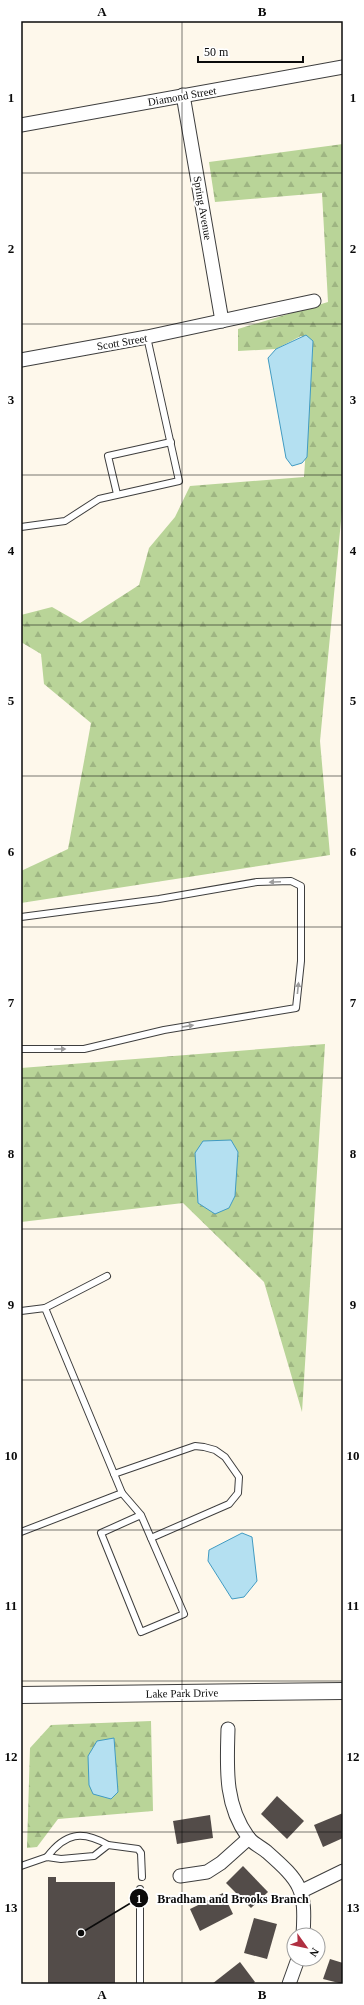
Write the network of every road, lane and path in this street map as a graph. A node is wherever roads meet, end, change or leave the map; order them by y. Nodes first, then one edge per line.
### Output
1 (343, 67) edge
2 (183, 95) junction
3 (21, 125) edge
4 (314, 301) dead end
5 (222, 321) junction
6 (147, 337) junction
7 (21, 360) edge
8 (171, 442) junction
9 (117, 494) junction
10 (21, 527) edge
11 (21, 917) edge
12 (21, 1049) edge
13 (108, 1276) dead end
14 (45, 1308) junction
15 (21, 1311) edge
16 (114, 1474) junction
17 (122, 1493) junction
18 (141, 1515) junction
19 (21, 1532) edge
20 (151, 1538) junction
21 (343, 1691) edge
22 (21, 1695) edge
23 (228, 1729) dead end
24 (249, 1838) junction
25 (108, 1845) junction
26 (47, 1857) junction
27 (21, 1866) edge
28 (180, 1876) dead end
29 (340, 1876) edge
30 (142, 1877) dead end
31 (140, 1889) dead end
32 (302, 1891) junction
33 (304, 1927) edge
34 (295, 1967) edge
35 (140, 1984) edge
36 (289, 1984) edge

1 - 2 street, Diamond Street
2 - 3 street, Diamond Street
2 - 5 street, Spring Avenue
4 - 5 street, Scott Street
5 - 6 street, Scott Street
6 - 7 street, Scott Street
6 - 8 lane
8 - 9 lane
8 - 9 lane
9 - 10 lane
12 -> 11 lane
13 - 14 lane
14 - 15 lane
14 - 16 lane
16 - 17 lane
16 - 20 lane
17 - 18 lane
17 - 19 lane
18 - 20 lane
18 - 20 lane
21 - 22 street, Lake Park Drive
23 - 24 street
24 - 28 street
24 - 32 street
25 - 26 lane
25 - 26 lane
25 - 30 lane
26 - 27 lane
29 - 32 street
31 - 35 lane
32 - 33 street
34 - 36 street

